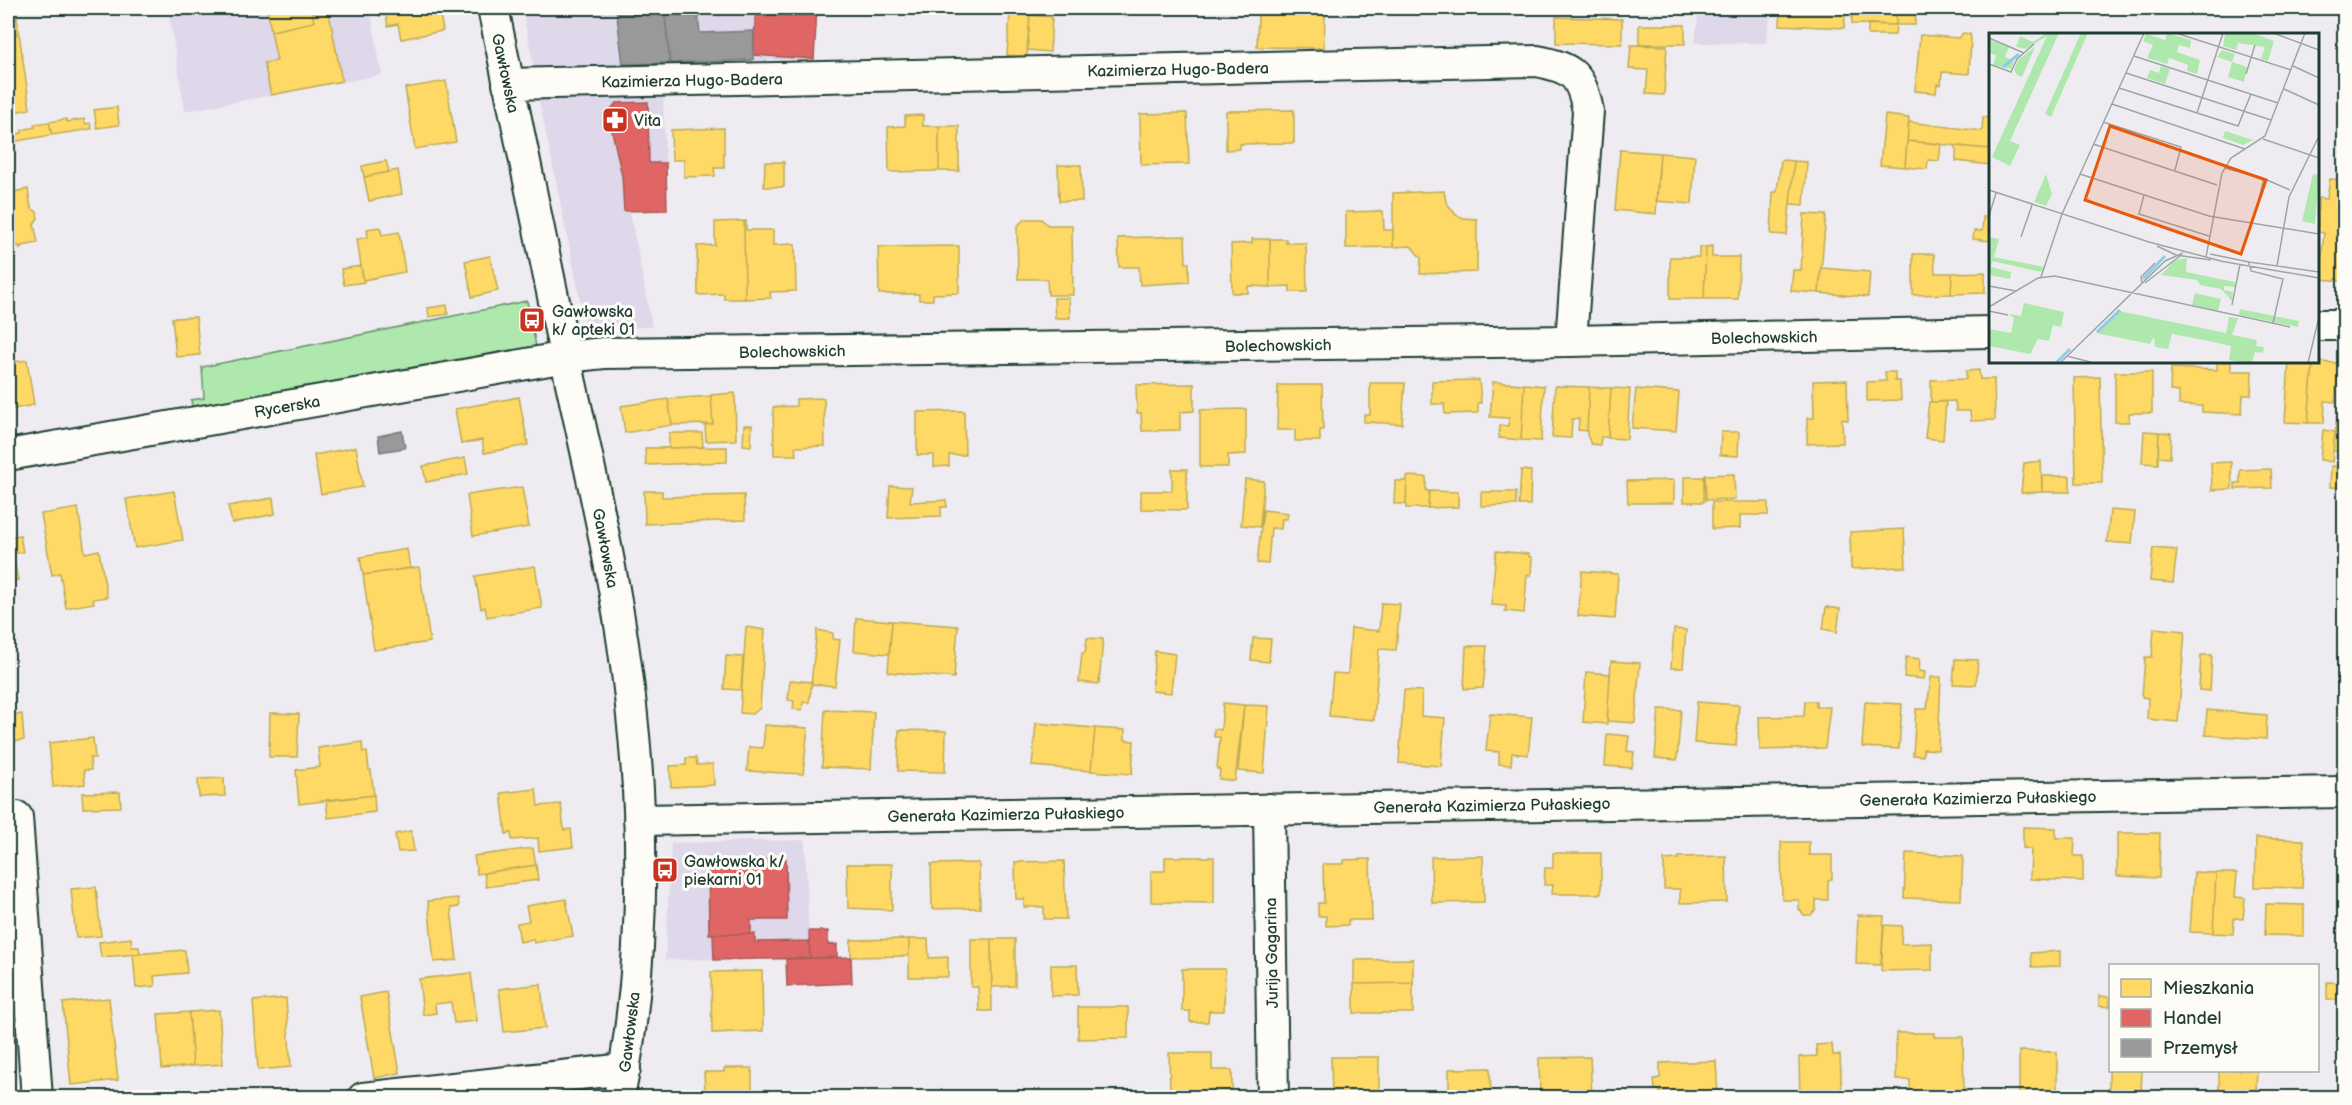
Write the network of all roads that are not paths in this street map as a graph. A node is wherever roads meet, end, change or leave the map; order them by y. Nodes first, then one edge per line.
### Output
1 (493, 8) edge
2 (508, 84) junction
3 (2319, 325) edge
4 (2344, 325) edge
5 (1989, 332) edge
6 (1571, 341) junction
7 (566, 357) junction
8 (8, 455) edge
9 (2344, 792) edge
10 (1269, 809) junction
11 (17, 817) dead end
12 (639, 820) junction
13 (622, 1084) edge
14 (37, 1098) edge
15 (363, 1098) edge
16 (1273, 1098) edge

1 - 2 street, Gawłowska
2 - 6 street, Kazimierza Hugo-Badera
2 - 7 street, Gawłowska
3 - 4 street
5 - 6 street, Bolechowskich
6 - 7 street, Bolechowskich
7 - 8 street, Rycerska
7 - 12 street, Gawłowska
9 - 10 street, Generała Kazimierza Pułaskiego
10 - 12 street, Generała Kazimierza Pułaskiego
10 - 16 street, Jurija Gagarina
11 - 14 street
12 - 13 street, Gawłowska
13 - 15 street

